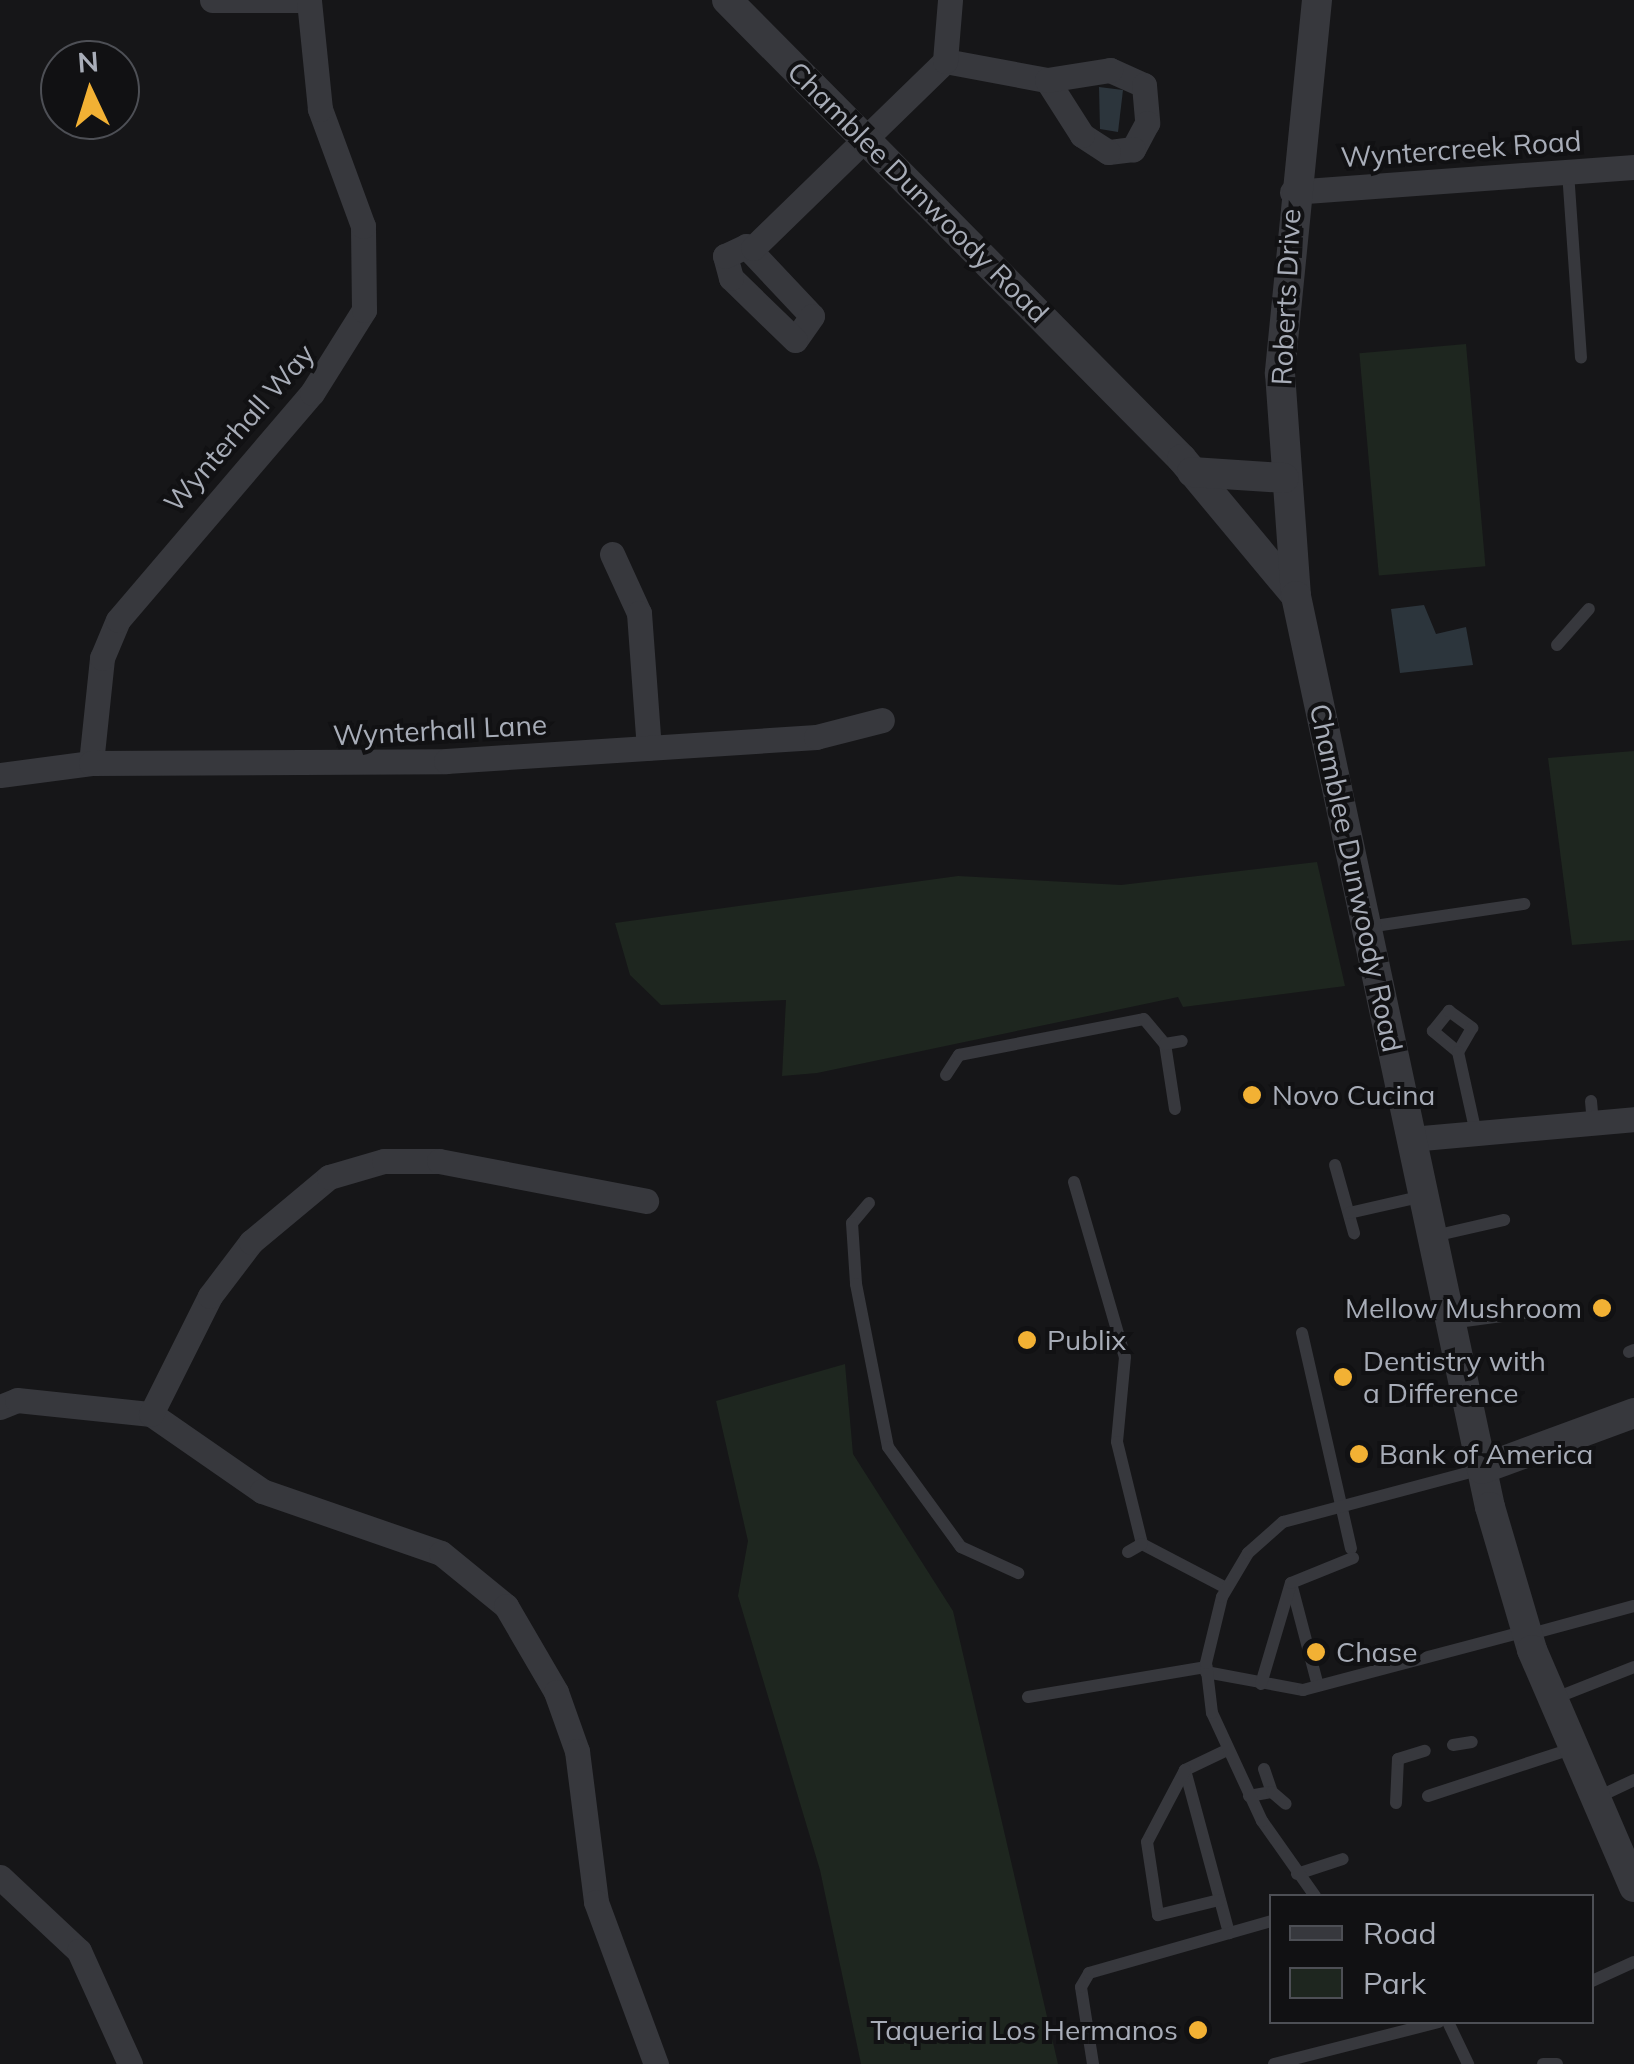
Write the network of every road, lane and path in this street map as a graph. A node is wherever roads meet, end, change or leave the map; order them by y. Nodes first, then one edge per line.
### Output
1 (212, 0) edge
2 (299, 0) edge
3 (310, 0) edge
4 (726, 0) edge
5 (950, 0) edge
6 (1317, 0) edge
7 (945, 61) junction
8 (1048, 80) dead end
9 (866, 139) junction
10 (1634, 167) edge
11 (1568, 172) junction
12 (1292, 192) junction
13 (752, 248) dead end
14 (1581, 358) dead end
15 (1192, 472) junction
16 (1284, 478) junction
17 (612, 554) dead end
18 (1296, 596) junction
19 (1590, 610) dead end
20 (1557, 645) dead end
21 (882, 720) dead end
22 (648, 748) junction
23 (92, 763) junction
24 (0, 775) edge
25 (1524, 904) dead end
26 (1366, 928) junction
27 (1182, 1041) dead end
28 (1166, 1044) junction
29 (1458, 1052) dead end
30 (946, 1074) dead end
31 (1176, 1109) dead end
32 (1634, 1119) edge
33 (1476, 1133) junction
34 (1411, 1139) junction
35 (1335, 1165) dead end
36 (1074, 1182) dead end
37 (1422, 1196) junction
38 (646, 1201) dead end
39 (869, 1203) dead end
40 (1349, 1213) junction
41 (1504, 1220) dead end
42 (1354, 1233) dead end
43 (1431, 1236) junction
44 (1524, 1313) dead end
45 (1447, 1324) junction
46 (1302, 1333) dead end
47 (0, 1407) edge
48 (1634, 1413) edge
49 (151, 1414) junction
50 (1482, 1469) junction
51 (1340, 1504) junction
52 (1142, 1544) junction
53 (1128, 1552) dead end
54 (1018, 1573) dead end
55 (1291, 1582) junction
56 (1226, 1588) junction
57 (1634, 1606) edge
58 (1526, 1633) junction
59 (1378, 1650) dead end
60 (1634, 1667) edge
61 (1384, 1668) junction
62 (1206, 1670) junction
63 (1261, 1684) junction
64 (1318, 1686) junction
65 (1028, 1697) dead end
66 (1552, 1700) junction
67 (1472, 1742) dead end
68 (1453, 1745) dead end
69 (1571, 1749) junction
70 (1227, 1750) junction
71 (1425, 1752) dead end
72 (1264, 1768) dead end
73 (1185, 1770) junction
74 (1634, 1780) edge
75 (1272, 1792) junction
76 (1249, 1796) junction
77 (1428, 1796) dead end
78 (1594, 1800) junction
79 (1396, 1803) dead end
80 (1286, 1804) dead end
81 (1343, 1859) dead end
82 (1296, 1874) junction
83 (0, 1876) edge
84 (1634, 1887) edge
85 (1313, 1894) edge
86 (1219, 1900) junction
87 (1269, 1922) edge
88 (1229, 1934) junction
89 (1634, 1962) edge
90 (1594, 1980) edge
91 (1425, 2024) edge
92 (1449, 2024) edge
93 (1386, 2029) edge
94 (130, 2064) edge
95 (656, 2064) edge
96 (1093, 2064) edge
97 (1274, 2064) edge
98 (1468, 2064) edge

1 - 2 street
3 - 23 street, Wynterhall Way
4 - 9 street, Chamblee Dunwoody Road
5 - 7 street
6 - 12 street, Roberts Drive
7 - 8 street
7 - 9 street
9 - 13 street
9 - 15 street, Chamblee Dunwoody Road
10 - 11 street, Wyntercreek Road
11 - 12 street, Wyntercreek Road
11 - 14 lane
12 - 16 street, Roberts Drive
15 - 16 street
15 - 18 street, Chamblee Dunwoody Road
16 - 18 street, Roberts Drive
17 - 22 street
18 - 26 street, Chamblee Dunwoody Road
19 - 20 lane
21 - 22 street, Wynterhall Lane
22 - 23 street, Wynterhall Lane
23 - 24 street, Wynterhall Lane
25 - 26 lane
26 - 34 street, Chamblee Dunwoody Road
27 - 28 lane
28 - 30 lane
28 - 31 lane
29 - 33 lane
32 - 33 street
33 - 34 street
34 - 37 street, Chamblee Dunwoody Road
35 - 40 lane
36 - 52 lane
37 - 40 lane
37 - 43 street, Chamblee Dunwoody Road
38 - 49 street
39 - 54 lane
40 - 42 lane
41 - 43 lane
43 - 45 street, Chamblee Dunwoody Road
44 - 45 lane
45 - 50 street, Chamblee Dunwoody Road
46 - 51 lane
47 - 49 street
48 - 50 street
49 - 95 street
50 - 51 lane
50 - 58 street, Chamblee Dunwoody Road
51 - 55 lane
51 - 56 lane
52 - 53 lane
52 - 56 lane
55 - 63 lane
55 - 64 lane
56 - 62 lane
57 - 58 lane
58 - 61 lane
58 - 66 street, Chamblee Dunwoody Road
59 - 61 lane
60 - 66 lane
61 - 64 lane
62 - 63 lane
62 - 65 lane
62 - 70 lane
63 - 64 lane
66 - 69 street, Chamblee Dunwoody Road
67 - 68 lane
69 - 77 lane
69 - 78 street, Chamblee Dunwoody Road
70 - 73 lane
70 - 76 lane
71 - 79 lane
72 - 75 lane
73 - 86 lane
73 - 86 lane
74 - 78 lane
75 - 76 lane
75 - 80 lane
76 - 82 lane
78 - 84 street, Chamblee Dunwoody Road
81 - 82 lane
82 - 85 lane
83 - 94 street
86 - 88 lane
87 - 88 lane
88 - 96 lane
89 - 90 lane
91 - 93 lane
92 - 98 lane
93 - 97 lane

